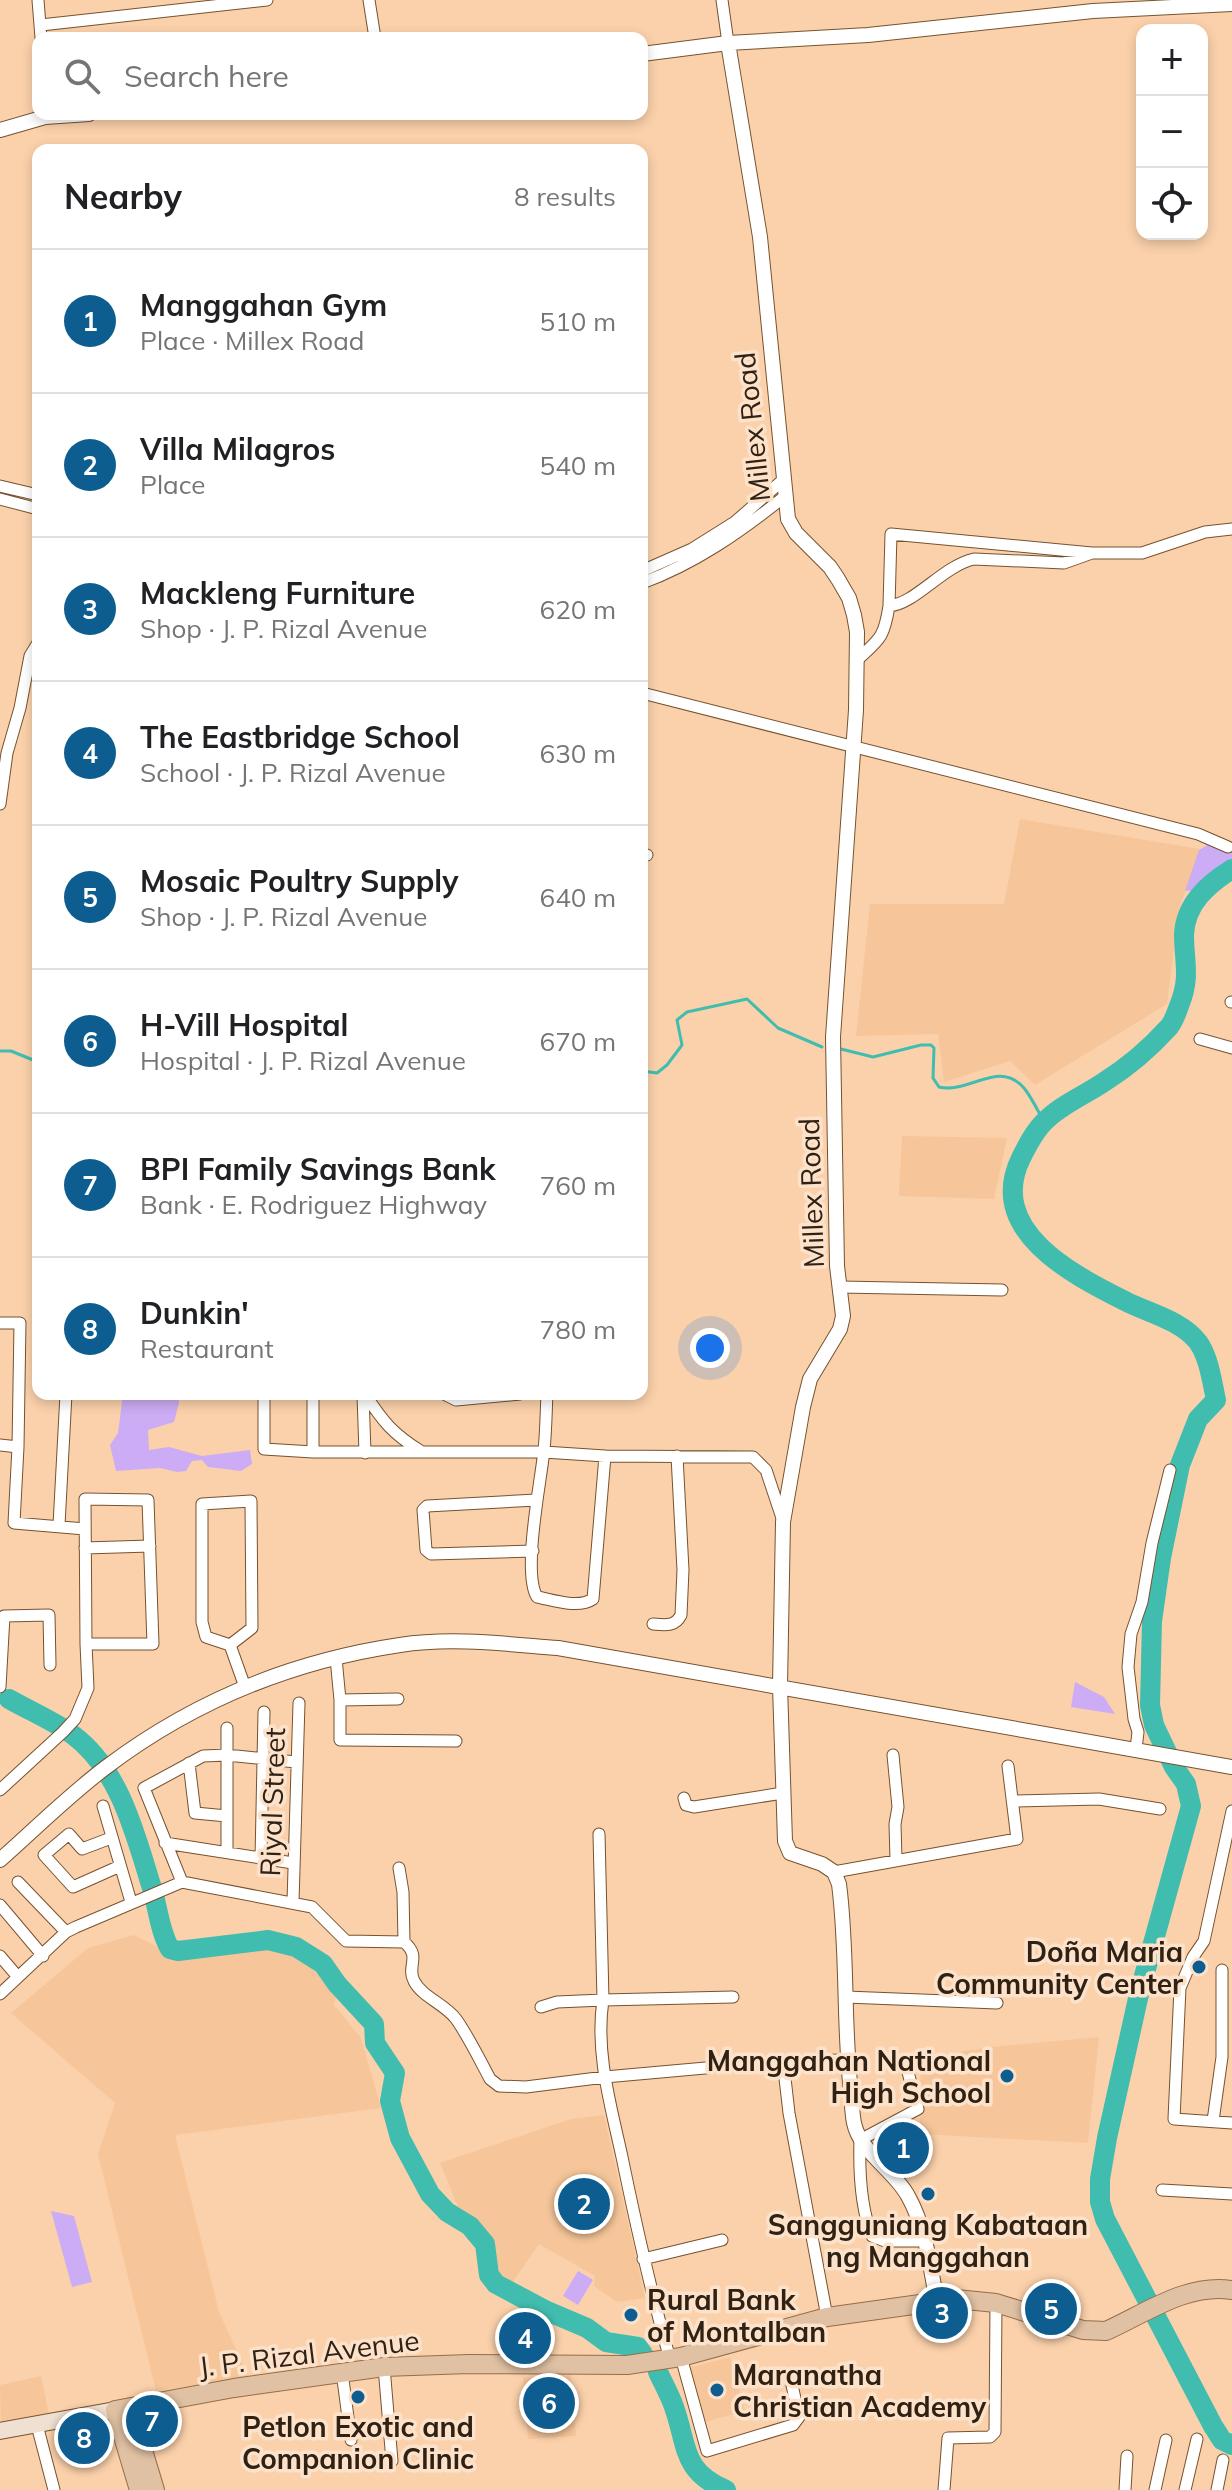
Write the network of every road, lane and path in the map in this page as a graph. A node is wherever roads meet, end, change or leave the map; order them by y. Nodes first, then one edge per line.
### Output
1 (38, 0) edge
2 (267, 0) edge
3 (369, 0) edge
4 (722, 0) edge
5 (1232, 4) edge
6 (41, 25) junction
7 (41, 32) edge
8 (374, 32) edge
9 (728, 43) junction
10 (648, 53) edge
11 (32, 120) edge
12 (0, 130) edge
13 (783, 480) junction
14 (0, 486) edge
15 (32, 494) edge
16 (784, 497) junction
17 (0, 499) edge
18 (32, 507) edge
19 (1232, 529) edge
20 (1092, 553) junction
21 (648, 568) edge
22 (648, 581) edge
23 (889, 606) junction
24 (32, 653) edge
25 (856, 661) junction
26 (648, 695) edge
27 (853, 748) junction
28 (0, 804) edge
29 (1228, 847) dead end
30 (1200, 1039) dead end
31 (1232, 1048) edge
32 (840, 1287) junction
33 (1002, 1290) dead end
34 (0, 1323) edge
35 (66, 1400) edge
36 (264, 1400) edge
37 (313, 1400) edge
38 (364, 1400) edge
39 (368, 1400) edge
40 (547, 1400) edge
41 (0, 1445) edge
42 (18, 1447) junction
43 (313, 1452) junction
44 (422, 1452) junction
45 (544, 1452) junction
46 (365, 1453) junction
47 (605, 1456) junction
48 (677, 1456) junction
49 (1170, 1470) dead end
50 (536, 1500) junction
51 (783, 1522) junction
52 (59, 1525) junction
53 (85, 1529) junction
54 (150, 1546) junction
55 (85, 1548) junction
56 (533, 1551) junction
57 (653, 1624) dead end
58 (86, 1644) junction
59 (230, 1645) junction
60 (336, 1658) junction
61 (50, 1665) dead end
62 (780, 1686) junction
63 (0, 1687) edge
64 (245, 1687) junction
65 (398, 1699) dead end
66 (340, 1700) junction
67 (299, 1703) dead end
68 (264, 1712) dead end
69 (227, 1728) dead end
70 (456, 1741) dead end
71 (1138, 1749) junction
72 (227, 1755) junction
73 (893, 1755) dead end
74 (264, 1760) junction
75 (296, 1762) junction
76 (189, 1763) junction
77 (1008, 1766) dead end
78 (1225, 1766) edge
79 (0, 1790) edge
80 (783, 1793) junction
81 (684, 1798) dead end
82 (1013, 1801) junction
83 (103, 1806) dead end
84 (1160, 1809) dead end
85 (1232, 1811) edge
86 (227, 1816) junction
87 (599, 1834) dead end
88 (111, 1838) junction
89 (165, 1843) junction
90 (227, 1852) junction
91 (261, 1859) junction
92 (0, 1860) edge
93 (896, 1860) junction
94 (293, 1863) junction
95 (120, 1866) junction
96 (399, 1868) dead end
97 (834, 1872) junction
98 (18, 1882) dead end
99 (182, 1882) junction
100 (131, 1902) junction
101 (293, 1902) junction
102 (0, 1905) edge
103 (66, 1932) junction
104 (404, 1942) junction
105 (0, 1956) edge
106 (43, 1956) junction
107 (1222, 1970) dead end
108 (18, 1977) junction
109 (0, 1994) edge
110 (733, 1997) dead end
111 (846, 1997) junction
112 (603, 2000) junction
113 (997, 2003) dead end
114 (541, 2007) dead end
115 (847, 2060) junction
116 (783, 2061) junction
117 (906, 2065) dead end
118 (605, 2077) junction
119 (1213, 2121) junction
120 (1232, 2123) edge
121 (860, 2140) junction
122 (1162, 2190) dead end
123 (1232, 2194) edge
124 (722, 2240) dead end
125 (926, 2241) junction
126 (643, 2259) junction
127 (1232, 2290) edge
128 (937, 2302) junction
129 (996, 2303) junction
130 (827, 2317) junction
131 (676, 2358) junction
132 (384, 2367) junction
133 (342, 2372) junction
134 (792, 2385) dead end
135 (122, 2409) junction
136 (37, 2425) junction
137 (0, 2431) edge
138 (1197, 2439) dead end
139 (351, 2440) dead end
140 (1166, 2440) dead end
141 (1127, 2456) dead end
142 (1223, 2460) dead end
143 (392, 2461) dead end
144 (54, 2490) edge
145 (139, 2490) edge
146 (155, 2490) edge
147 (944, 2490) edge
148 (1125, 2490) edge
149 (1155, 2490) edge
150 (1185, 2490) edge
151 (1217, 2490) edge

1 - 6 street
2 - 6 street
3 - 8 street
4 - 9 street
5 - 9 street
6 - 7 street
9 - 10 street
9 - 13 street, Millex Road
11 - 12 street
13 - 16 street, Millex Road
13 - 21 street
14 - 15 street
16 - 22 street
16 - 25 street, Millex Road
17 - 18 street
19 - 20 street
20 - 23 street
20 - 23 street
23 - 25 street
24 - 28 street
25 - 27 street, Millex Road
26 - 27 street
27 - 29 street
27 - 32 street, Millex Road
30 - 31 street
32 - 33 street
32 - 51 street, Millex Road
34 - 42 street
35 - 52 street
36 - 43 street
37 - 43 street
38 - 46 street
39 - 44 street
40 - 45 street
41 - 42 street
42 - 52 street
43 - 46 street
44 - 45 street
44 - 46 street
45 - 47 street
45 - 50 street
47 - 48 street
47 - 56 street
48 - 51 street
48 - 57 street
49 - 71 street
50 - 56 street
50 - 56 street
51 - 62 street, Millex Road
52 - 53 street
53 - 54 street
53 - 55 street
54 - 55 street
54 - 58 street
55 - 58 street
58 - 79 street
59 - 59 street
59 - 64 street
60 - 62 street
60 - 64 street
60 - 66 street
61 - 63 street
62 - 71 street
62 - 80 street, Millex Road
64 - 92 street
65 - 66 street
66 - 70 street
67 - 75 street, Riyal Street
68 - 74 street
69 - 72 street
71 - 78 street
72 - 74 street
72 - 76 street
72 - 86 street
73 - 93 street
74 - 75 street
74 - 91 street
75 - 94 street, Riyal Street
76 - 86 street
76 - 89 street
77 - 82 street
80 - 81 street
80 - 97 street, Millex Road
82 - 84 street
82 - 93 street
83 - 88 street
85 - 119 street
86 - 90 street
87 - 112 street
88 - 95 street
88 - 95 street
89 - 90 street
89 - 99 street
90 - 91 street
91 - 94 street
93 - 97 street
94 - 101 street, Riyal Street
95 - 100 street
96 - 104 street
97 - 111 street
98 - 103 street
99 - 100 street
99 - 101 street
100 - 103 street
101 - 104 street
102 - 106 street
103 - 106 street
104 - 118 street
105 - 108 street
106 - 108 street
107 - 119 street
108 - 109 street
110 - 112 street
111 - 113 street
111 - 115 street
112 - 114 street
112 - 118 street
115 - 116 street
115 - 121 street
116 - 118 street
116 - 130 street
117 - 121 street
118 - 126 street
119 - 120 street
121 - 125 street
121 - 125 street
122 - 123 street
124 - 126 street
125 - 128 street
126 - 131 street
127 - 129 main road, J. P. Rizal Avenue
128 - 129 main road, J. P. Rizal Avenue
128 - 130 main road, J. P. Rizal Avenue
129 - 147 street
130 - 131 main road, J. P. Rizal Avenue
131 - 132 main road, J. P. Rizal Avenue
131 - 134 street
132 - 133 main road, J. P. Rizal Avenue
132 - 143 street
133 - 135 main road, J. P. Rizal Avenue
133 - 139 street
135 - 136 main road, J. P. Rizal Avenue
135 - 145 main road
135 - 146 main road
136 - 137 main road, J. P. Rizal Avenue
136 - 144 street
138 - 150 street
140 - 149 street
141 - 148 street
142 - 151 street

